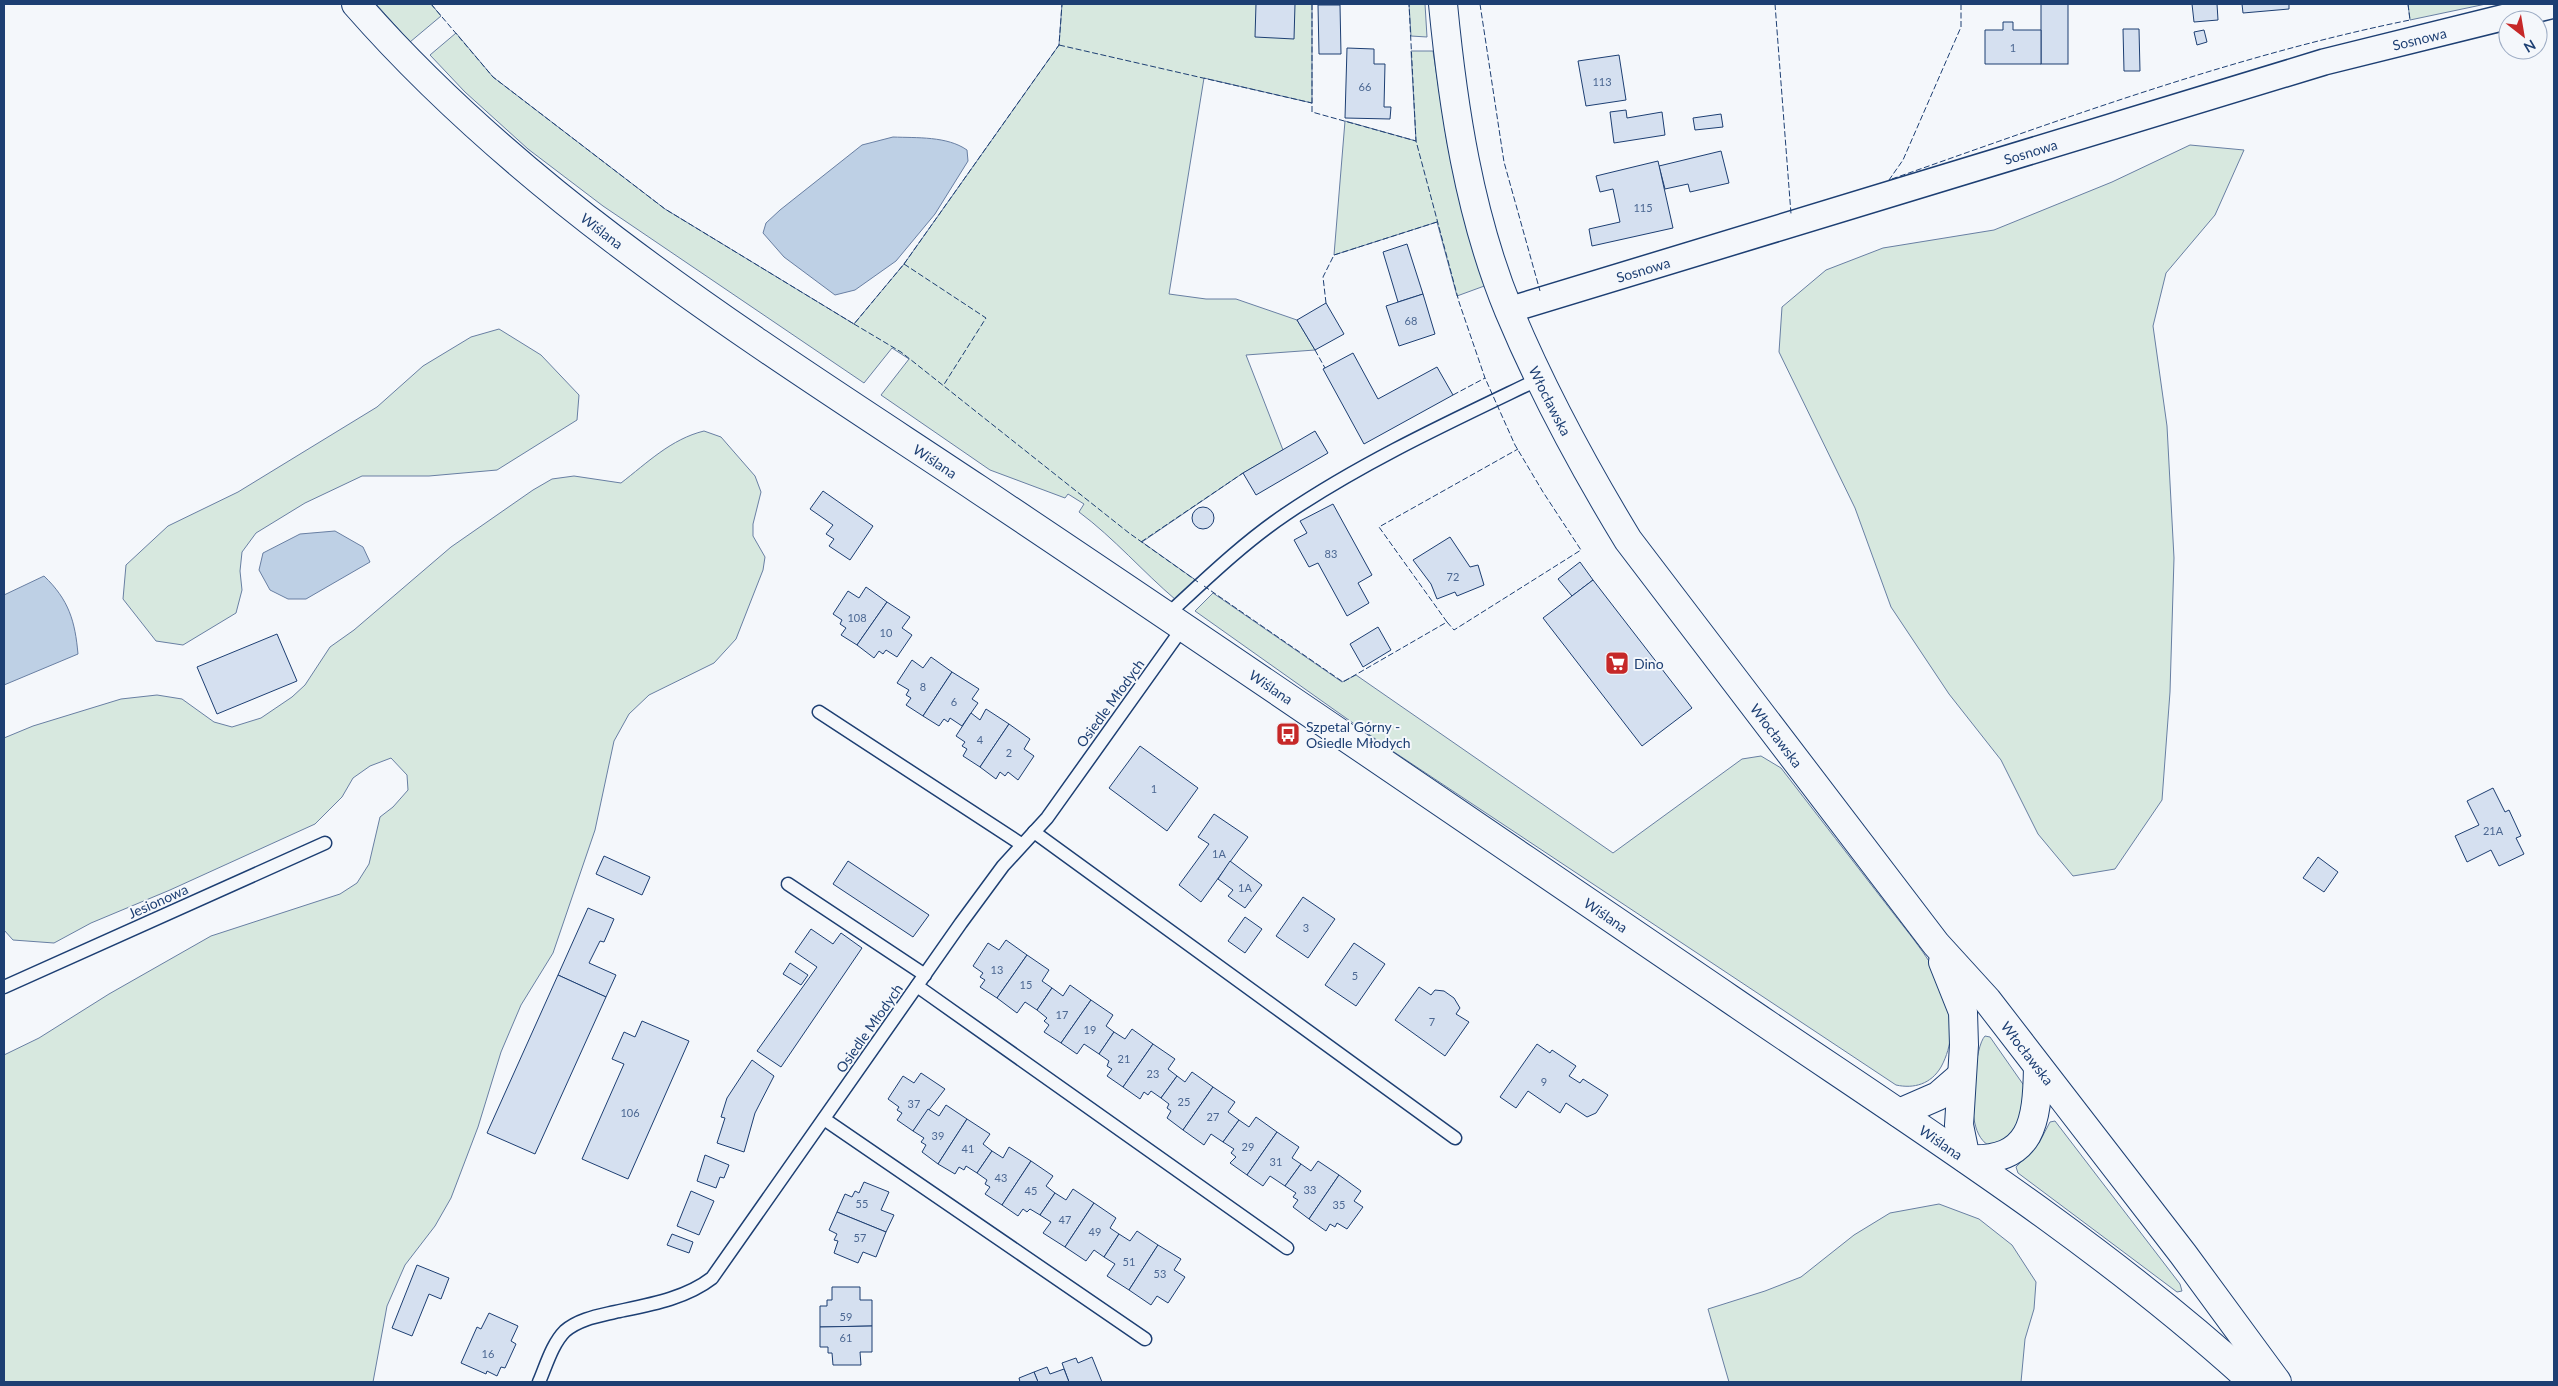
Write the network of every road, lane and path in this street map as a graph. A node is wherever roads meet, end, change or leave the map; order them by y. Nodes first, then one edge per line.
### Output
1 (356, 4) edge
2 (1443, 4) edge
3 (2554, 5) edge
4 (1509, 310) junction
5 (1541, 378) junction
6 (1176, 621) junction
7 (819, 712) dead end
8 (1034, 832) junction
9 (325, 844) dead end
10 (1021, 844) junction
11 (788, 884) dead end
12 (1936, 944) junction
13 (924, 975) junction
14 (4, 986) edge
15 (917, 986) junction
16 (2038, 1067) junction
17 (1960, 1076) junction
18 (1899, 1113) junction
19 (824, 1119) junction
20 (1455, 1138) dead end
21 (1966, 1159) junction
22 (1287, 1248) dead end
23 (1145, 1339) dead end
24 (539, 1382) edge
25 (2254, 1382) edge
26 (2277, 1382) edge

1 - 6 main road, Wiślana
2 - 4 main road, Włocławska
3 - 4 street, Sosnowa
4 - 5 main road, Włocławska
5 - 6 lane, Osiedle Młodych
5 - 12 main road, Włocławska
6 - 8 lane, Osiedle Młodych
6 - 18 main road, Wiślana
7 - 10 lane
8 - 10 lane, Osiedle Młodych
8 - 20 lane
9 - 14 lane, Jesionowa
10 - 13 lane, Osiedle Młodych
11 - 13 lane
12 - 16 main road, Włocławska
12 - 17 main road
13 - 15 lane, Osiedle Młodych
15 - 19 lane, Osiedle Młodych
15 - 22 lane
16 - 21 main road
16 - 26 main road, Włocławska
17 - 18 main road
17 - 21 main road
18 - 21 main road, Wiślana
19 - 23 lane
19 - 24 lane, Osiedle Młodych
21 - 25 main road, Wiślana

